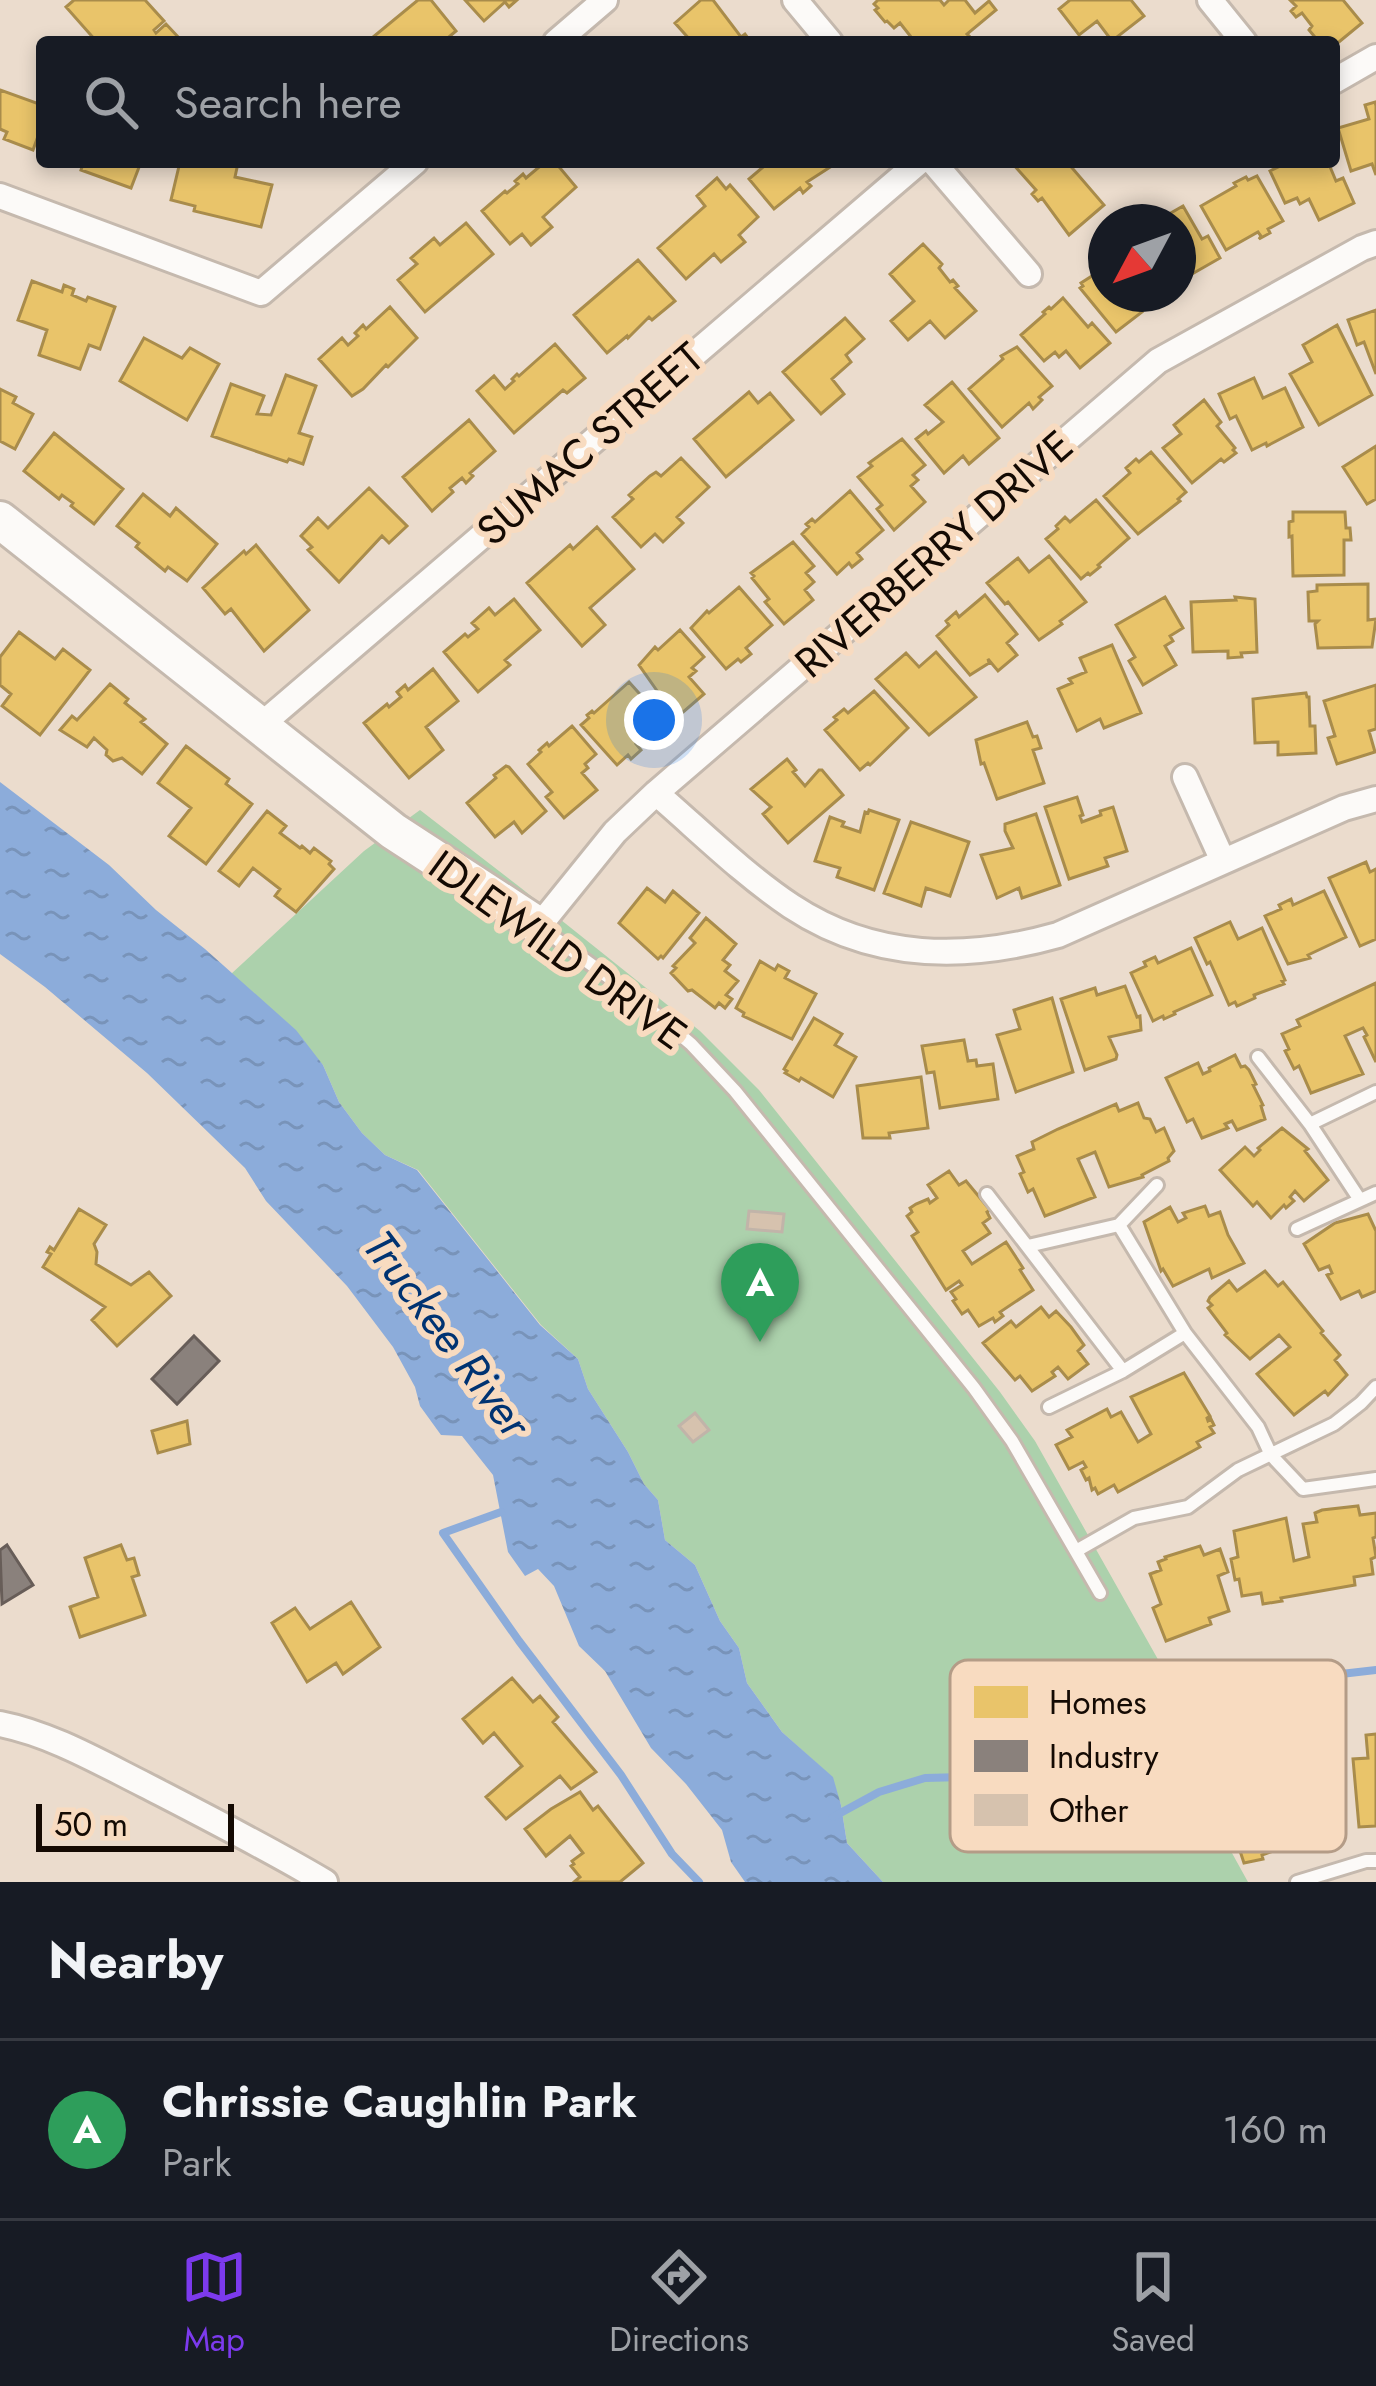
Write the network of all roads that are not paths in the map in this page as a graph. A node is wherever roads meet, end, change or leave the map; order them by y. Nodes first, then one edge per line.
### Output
1 (605, 0) edge
2 (795, 0) edge
3 (1210, 0) edge
4 (563, 36) edge
5 (825, 36) edge
6 (1239, 36) edge
7 (1376, 57) edge
8 (1340, 78) edge
9 (408, 168) edge
10 (912, 168) edge
11 (938, 168) edge
12 (0, 196) edge
13 (1376, 243) edge
14 (1029, 274) dead end
15 (0, 520) edge
16 (260, 726) junction
17 (1185, 777) dead end
18 (656, 793) junction
19 (1376, 799) edge
20 (1223, 861) junction
21 (539, 926) junction
22 (1258, 1057) dead end
23 (1376, 1092) edge
24 (1310, 1124) junction
25 (1157, 1186) dead end
26 (1376, 1193) edge
27 (987, 1194) dead end
28 (1360, 1200) junction
29 (1119, 1225) junction
30 (1298, 1228) dead end
31 (1028, 1246) junction
32 (1185, 1333) junction
33 (1123, 1371) junction
34 (1376, 1388) edge
35 (1049, 1407) dead end
36 (1270, 1455) junction
37 (1376, 1479) edge
38 (1076, 1551) junction
39 (1100, 1593) dead end
40 (0, 1724) edge
41 (1376, 1861) edge
42 (325, 1882) edge
43 (1297, 1882) edge

1 - 4 street
2 - 5 street
3 - 6 street
7 - 8 street
9 - 12 street
10 - 16 street, SUMAC STREET
11 - 14 street
13 - 18 street, RIVERBERRY DRIVE
15 - 16 street, IDLEWILD DRIVE
16 - 21 street, IDLEWILD DRIVE
17 - 20 street
18 - 20 street
18 - 21 street, RIVERBERRY DRIVE
19 - 20 street
21 - 38 lane, IDLEWILD DRIVE
22 - 24 lane
23 - 24 lane
24 - 28 lane
25 - 29 lane
26 - 28 lane
27 - 31 lane
28 - 30 lane
29 - 31 lane
29 - 32 lane
31 - 33 lane
32 - 33 lane
32 - 36 lane
33 - 35 lane
34 - 36 lane
36 - 37 lane
36 - 38 lane
38 - 39 lane, IDLEWILD DRIVE
40 - 42 street
41 - 43 lane

